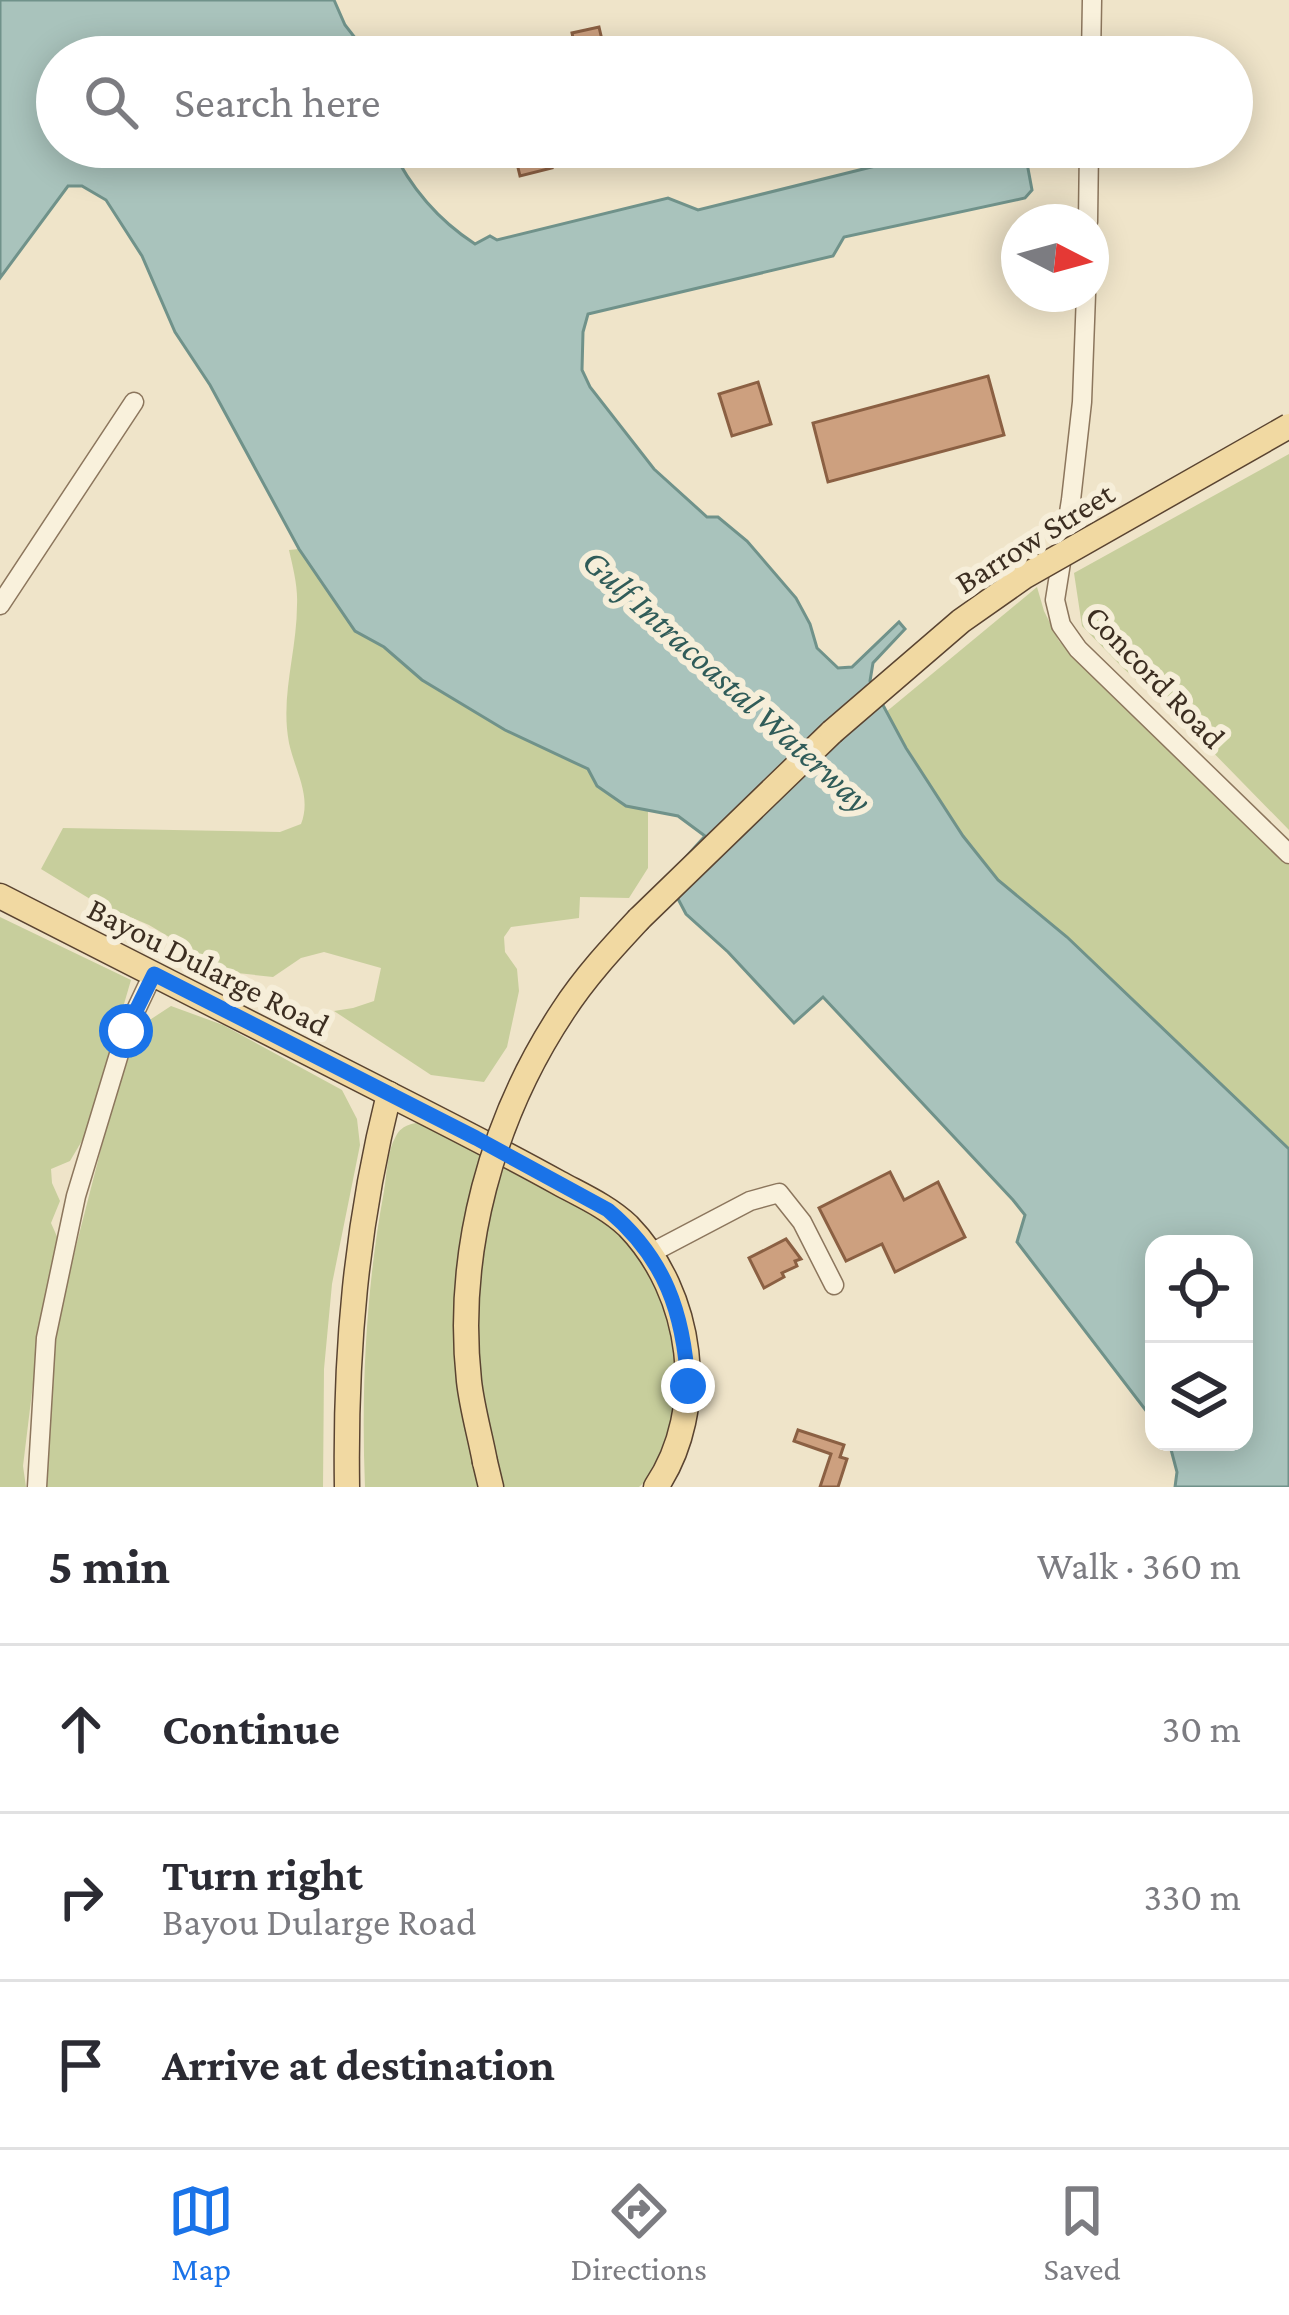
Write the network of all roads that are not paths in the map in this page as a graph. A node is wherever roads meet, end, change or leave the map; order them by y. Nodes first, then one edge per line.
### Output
1 (1092, 0) edge
2 (1091, 36) edge
3 (1089, 168) edge
4 (1088, 204) edge
5 (1085, 312) edge
6 (134, 402) dead end
7 (1289, 426) edge
8 (0, 605) edge
9 (1289, 854) edge
10 (0, 896) edge
11 (154, 974) junction
12 (389, 1094) junction
13 (651, 1253) junction
14 (834, 1285) dead end
15 (488, 1475) edge
16 (37, 1487) edge
17 (347, 1487) edge
18 (656, 1487) edge

1 - 2 street
3 - 4 street
5 - 9 street, Concord Road
6 - 8 street
7 - 15 main road, Barrow Street, bridge
10 - 11 main road, Bayou Dularge Road
11 - 12 main road, Bayou Dularge Road
11 - 16 street
12 - 13 main road, Bayou Dularge Road
12 - 17 main road
13 - 14 street
13 - 18 main road, Bayou Dularge Road

